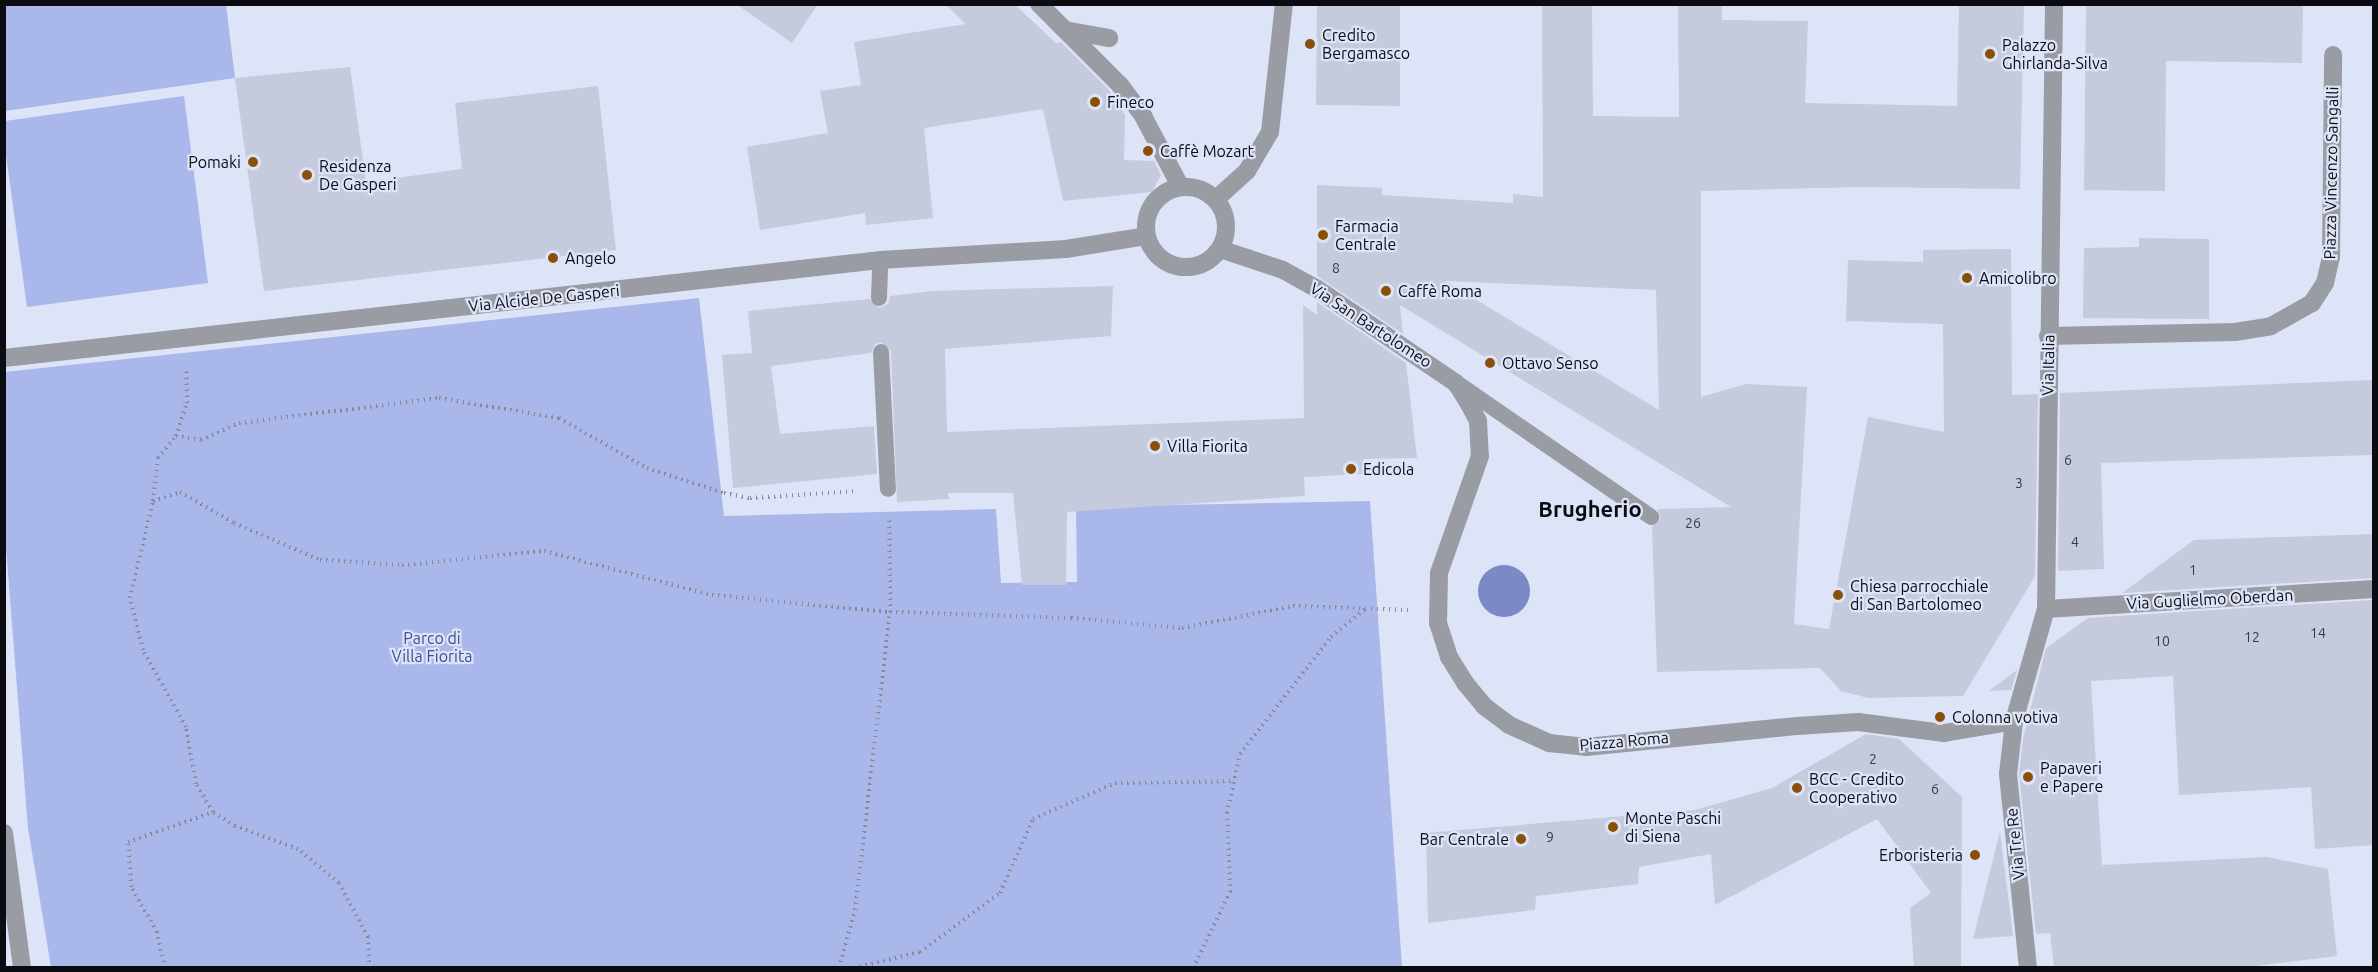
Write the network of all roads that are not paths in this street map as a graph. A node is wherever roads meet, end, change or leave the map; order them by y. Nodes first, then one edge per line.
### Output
1 (1039, 4) edge
2 (1284, 4) edge
3 (2054, 4) edge
4 (1065, 30) junction
5 (1109, 38) dead end
6 (2333, 55) dead end
7 (1180, 186) junction
8 (1216, 199) junction
9 (1146, 236) junction
10 (1220, 249) junction
11 (880, 260) junction
12 (879, 297) dead end
13 (2048, 336) junction
14 (881, 352) dead end
15 (4, 358) edge
16 (1456, 383) junction
17 (888, 489) road end
18 (1651, 517) dead end
19 (2373, 589) edge
20 (2046, 609) junction
21 (2014, 721) junction
22 (4, 833) edge
23 (6, 857) edge
24 (22, 968) edge
25 (2028, 968) edge

1 - 4 street
2 - 8 street
3 - 13 street, Via Italia
4 - 5 street
4 - 7 street
6 - 13 street, Piazza Vincenzo Sangalli
7 - 8 street
7 - 9 street
8 - 10 street
9 - 10 street
9 - 11 street, Via Alcide De Gasperi
10 - 16 street, Via San Bartolomeo
11 - 12 lane
11 - 15 street, Via Alcide De Gasperi
13 - 20 street, Via Italia
14 - 17 lane
16 - 18 lane
16 - 21 street, Piazza Roma
19 - 20 street, Via Guglielmo Oberdan
20 - 21 street, Via Italia
21 - 25 street, Via Tre Re
22 - 23 street
23 - 24 street

